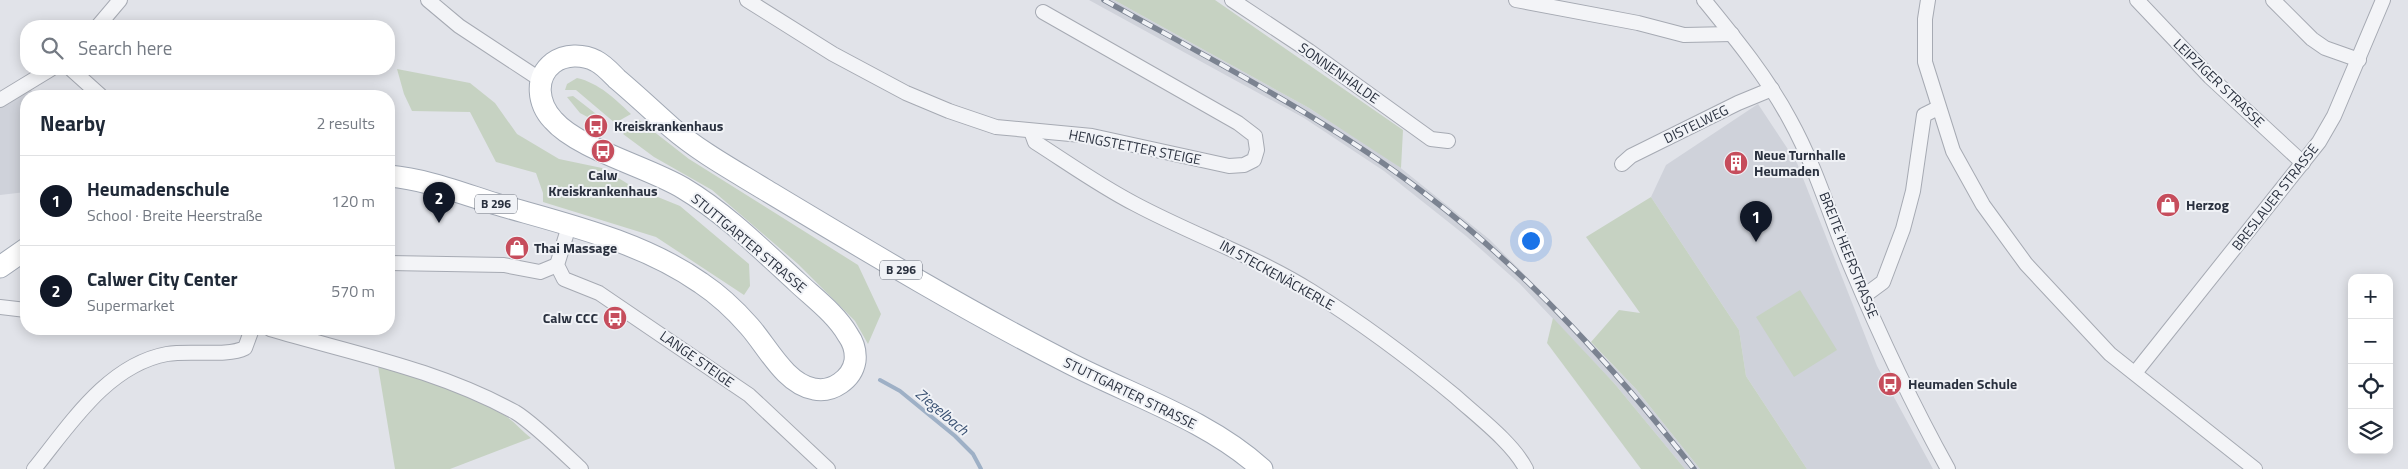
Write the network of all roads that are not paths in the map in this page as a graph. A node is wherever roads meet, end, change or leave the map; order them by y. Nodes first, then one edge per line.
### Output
1 (120, 0) edge
2 (428, 0) edge
3 (747, 0) edge
4 (1232, 0) edge
5 (1516, 0) edge
6 (1704, 0) edge
7 (1928, 0) edge
8 (2137, 0) edge
9 (2273, 0) edge
10 (2383, 0) edge
11 (1043, 12) dead end
12 (103, 20) edge
13 (1732, 34) junction
14 (2359, 60) junction
15 (41, 75) edge
16 (78, 75) edge
17 (541, 80) junction
18 (94, 90) edge
19 (1772, 90) junction
20 (0, 100) edge
21 (1938, 108) junction
22 (1031, 131) junction
23 (1448, 141) dead end
24 (2303, 163) junction
25 (1622, 164) dead end
26 (395, 177) edge
27 (569, 226) junction
28 (20, 253) edge
29 (395, 263) edge
30 (557, 265) junction
31 (0, 268) edge
32 (1864, 296) junction
33 (0, 307) edge
34 (20, 309) edge
35 (250, 335) edge
36 (293, 335) edge
37 (2135, 373) junction
38 (34, 469) edge
39 (581, 469) edge
40 (828, 469) edge
41 (1262, 469) edge
42 (1526, 469) edge
43 (1948, 469) edge
44 (2255, 469) edge

1 - 12 street
2 - 17 street
3 - 22 street, HENGSTETTER STEIGE
4 - 23 street, SONNENHALDE
5 - 13 street
6 - 13 street, BREITE HEERSTRASSE
7 - 21 street
8 - 24 street, LEIPZIGER STRASSE
9 - 14 street
10 - 14 street, BRESLAUER STRASSE
11 - 22 street, HENGSTETTER STEIGE
13 - 19 street, BREITE HEERSTRASSE
14 - 24 street, BRESLAUER STRASSE
15 - 20 street
16 - 18 street
17 - 27 main road, STUTTGARTER STRASSE / B 296
17 - 41 main road, STUTTGARTER STRASSE / B 296
19 - 25 street, DISTELWEG
19 - 32 street, BREITE HEERSTRASSE
21 - 32 street
21 - 37 street
22 - 42 street, IM STECKENÄCKERLE
24 - 37 street, BRESLAUER STRASSE
26 - 27 main road, STUTTGARTER STRASSE / B 296
27 - 30 street
28 - 31 main road
29 - 30 street
30 - 40 street, LANGE STEIGE
32 - 43 street, BREITE HEERSTRASSE
33 - 34 street
35 - 38 street
36 - 39 street
37 - 44 street

